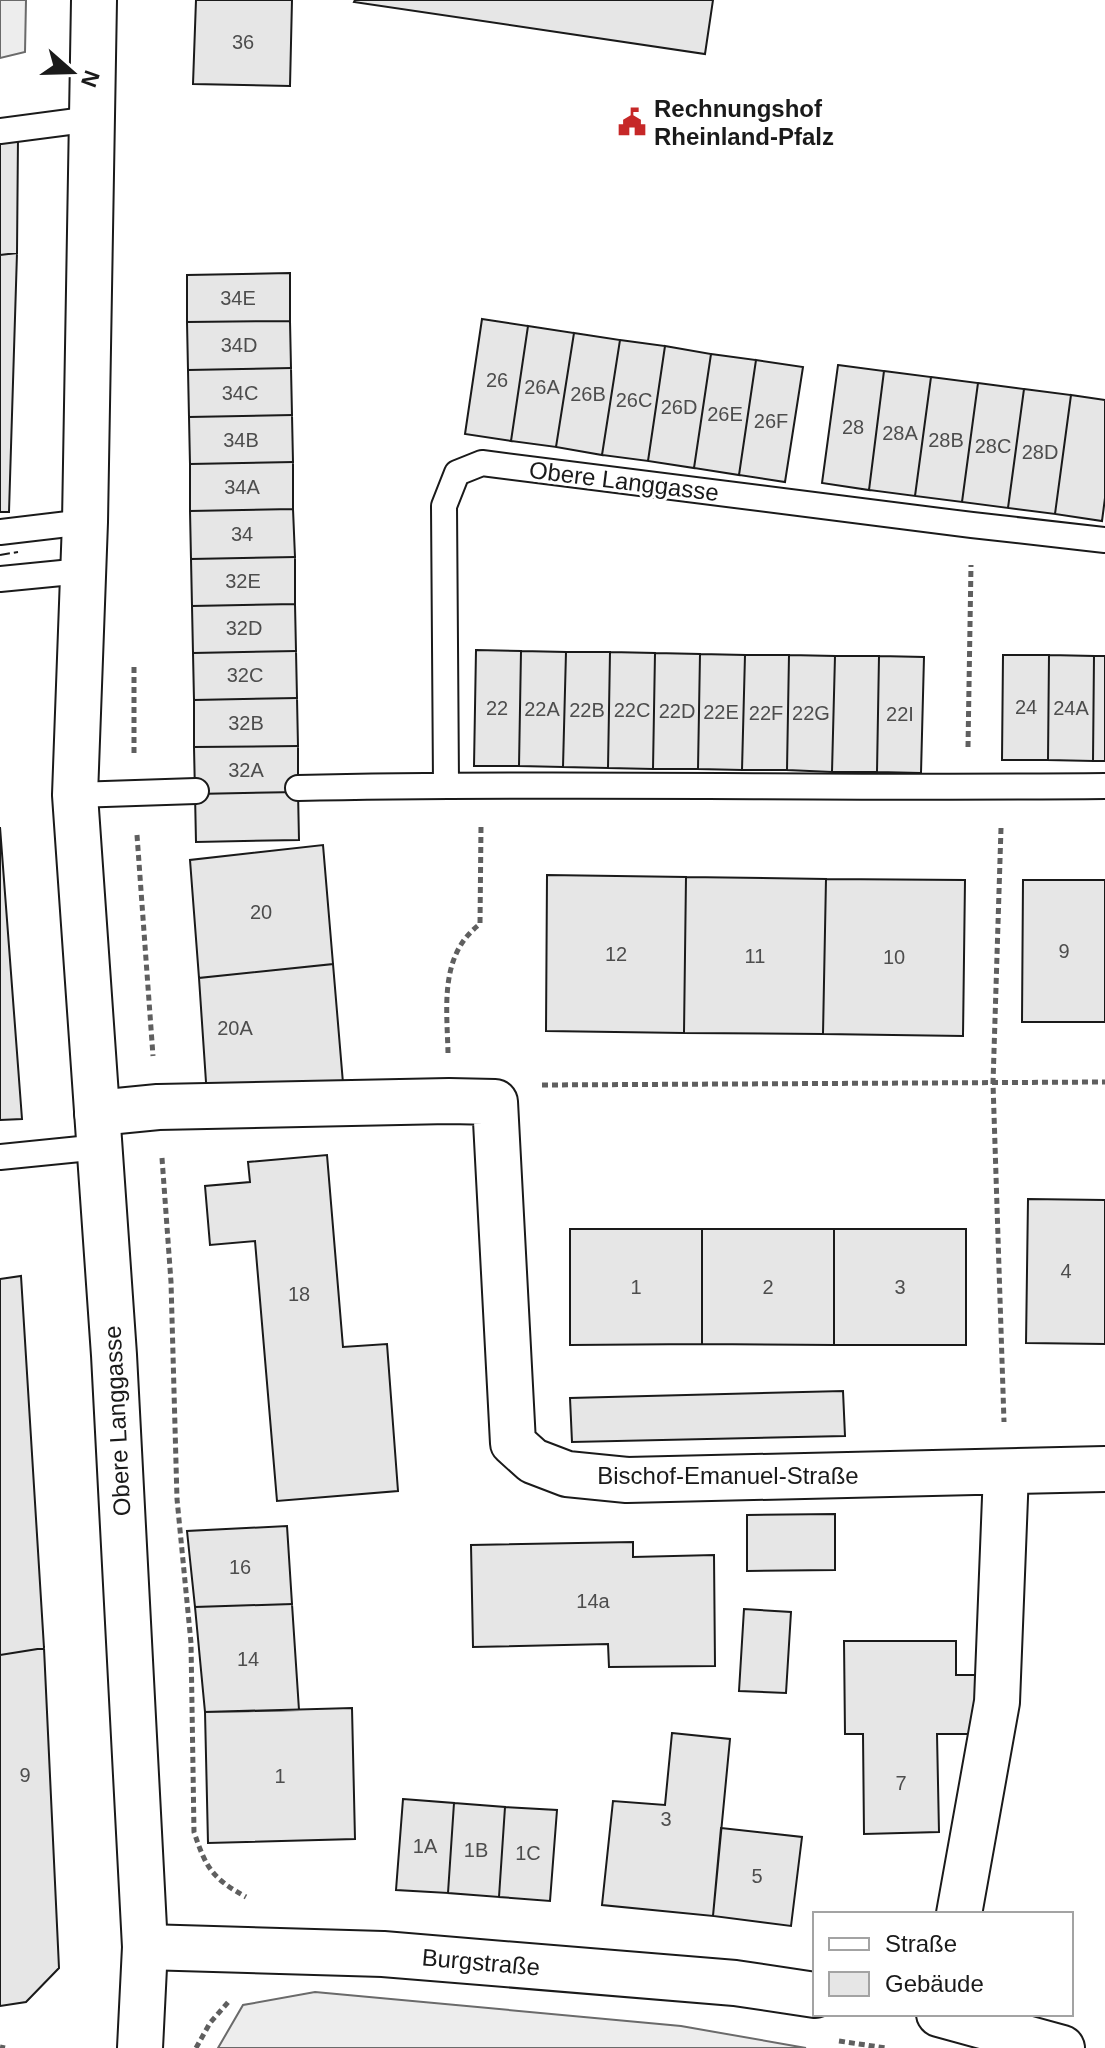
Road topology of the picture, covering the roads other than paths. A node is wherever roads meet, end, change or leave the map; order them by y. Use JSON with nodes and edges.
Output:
{"nodes":[{"id":1,"x":94,"y":0,"type":"edge"},
{"id":2,"x":92,"y":119,"type":"junction"},
{"id":3,"x":0,"y":131,"type":"edge"},
{"id":4,"x":85,"y":522,"type":"junction"},
{"id":5,"x":0,"y":532,"type":"edge"},
{"id":6,"x":1105,"y":540,"type":"edge"},
{"id":7,"x":82,"y":571,"type":"junction"},
{"id":8,"x":0,"y":579,"type":"edge"},
{"id":9,"x":446,"y":784,"type":"junction"},
{"id":10,"x":1105,"y":786,"type":"edge"},
{"id":11,"x":298,"y":788,"type":"dead end"},
{"id":12,"x":196,"y":791,"type":"dead end"},
{"id":13,"x":75,"y":795,"type":"junction"},
{"id":14,"x":99,"y":1130,"type":"junction"},
{"id":15,"x":0,"y":1157,"type":"edge"},
{"id":16,"x":1105,"y":1469,"type":"edge"},
{"id":17,"x":1006,"y":1472,"type":"junction"},
{"id":18,"x":959,"y":1912,"type":"edge"},
{"id":19,"x":145,"y":1947,"type":"junction"},
{"id":20,"x":813,"y":1995,"type":"edge"},
{"id":21,"x":946,"y":2016,"type":"edge"},
{"id":22,"x":140,"y":2048,"type":"edge"},
{"id":23,"x":1062,"y":2048,"type":"edge"}],
"edges":[{"from":1,"to":2,"type":"street","name":"Obere Langgasse"},
{"from":2,"to":3,"type":"lane"},
{"from":2,"to":4,"type":"street","name":"Obere Langgasse"},
{"from":4,"to":5,"type":"lane"},
{"from":4,"to":7,"type":"street","name":"Obere Langgasse"},
{"from":6,"to":9,"type":"lane","name":"Obere Langgasse"},
{"from":7,"to":8,"type":"lane"},
{"from":7,"to":13,"type":"street","name":"Obere Langgasse"},
{"from":9,"to":10,"type":"lane"},
{"from":9,"to":11,"type":"lane"},
{"from":12,"to":13,"type":"lane"},
{"from":13,"to":14,"type":"street","name":"Obere Langgasse"},
{"from":14,"to":15,"type":"lane"},
{"from":14,"to":17,"type":"street","name":"Bischof-Emanuel-Straße"},
{"from":14,"to":19,"type":"street","name":"Obere Langgasse"},
{"from":16,"to":17,"type":"street","name":"Bischof-Emanuel-Straße"},
{"from":17,"to":18,"type":"street"},
{"from":19,"to":20,"type":"street","name":"Burgstraße"},
{"from":19,"to":22,"type":"street","name":"Obere Langgasse"},
{"from":21,"to":23,"type":"street"}]}
